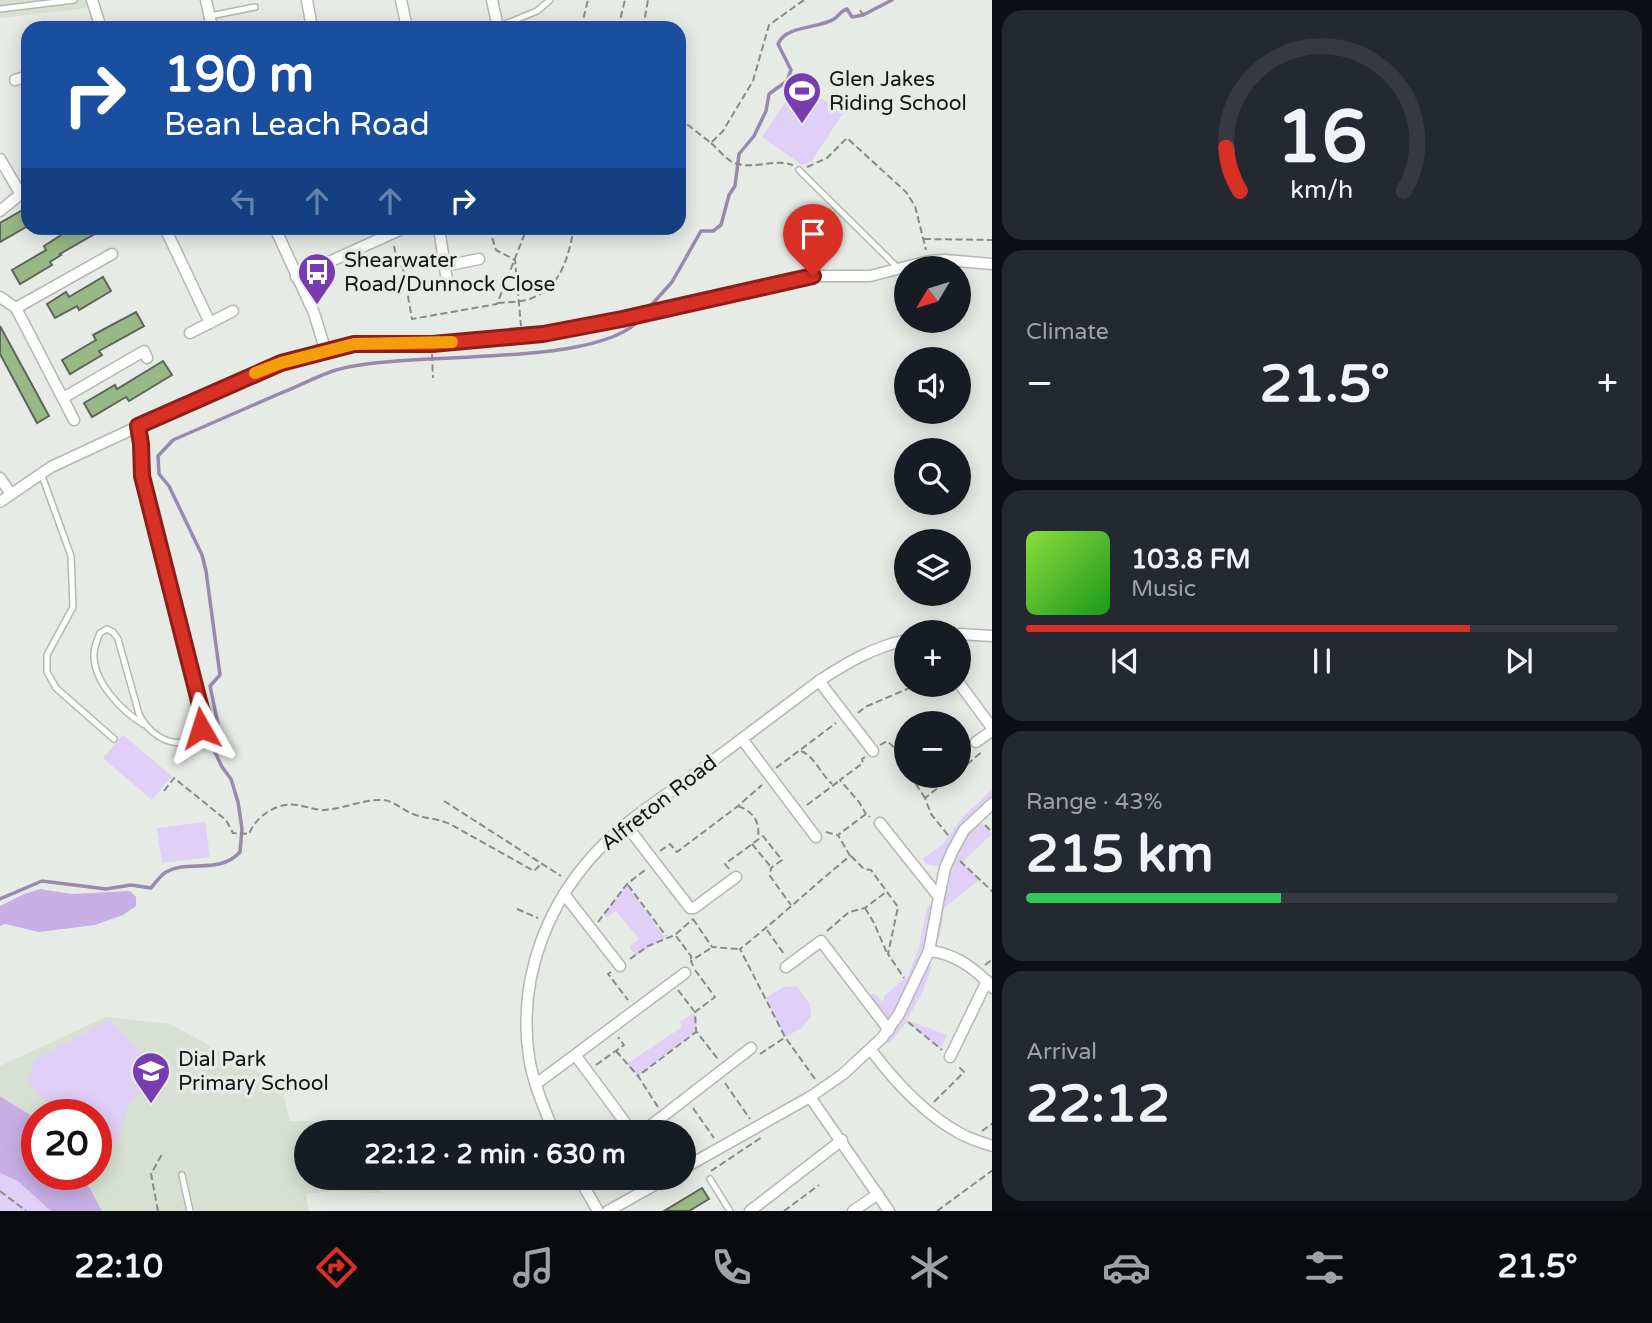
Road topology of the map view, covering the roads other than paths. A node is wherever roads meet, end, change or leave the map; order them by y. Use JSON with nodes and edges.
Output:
{"nodes":[{"id":1,"x":74,"y":0,"type":"edge"},
{"id":2,"x":92,"y":0,"type":"edge"},
{"id":3,"x":206,"y":0,"type":"edge"},
{"id":4,"x":307,"y":0,"type":"edge"},
{"id":5,"x":401,"y":0,"type":"edge"},
{"id":6,"x":492,"y":0,"type":"edge"},
{"id":7,"x":550,"y":0,"type":"edge"},
{"id":8,"x":255,"y":7,"type":"dead end"},
{"id":9,"x":0,"y":9,"type":"edge"},
{"id":10,"x":210,"y":16,"type":"junction"},
{"id":11,"x":99,"y":21,"type":"edge"},
{"id":12,"x":211,"y":21,"type":"edge"},
{"id":13,"x":311,"y":21,"type":"edge"},
{"id":14,"x":406,"y":21,"type":"edge"},
{"id":15,"x":496,"y":21,"type":"edge"},
{"id":16,"x":514,"y":21,"type":"edge"},
{"id":17,"x":21,"y":78,"type":"edge"},
{"id":18,"x":15,"y":79,"type":"dead end"},
{"id":19,"x":0,"y":159,"type":"edge"},
{"id":20,"x":799,"y":170,"type":"road end"},
{"id":21,"x":21,"y":187,"type":"edge"},
{"id":22,"x":21,"y":194,"type":"edge"},
{"id":23,"x":0,"y":211,"type":"edge"},
{"id":24,"x":168,"y":235,"type":"edge"},
{"id":25,"x":278,"y":235,"type":"edge"},
{"id":26,"x":388,"y":235,"type":"edge"},
{"id":27,"x":440,"y":235,"type":"edge"},
{"id":28,"x":111,"y":254,"type":"dead end"},
{"id":29,"x":479,"y":259,"type":"dead end"},
{"id":30,"x":971,"y":262,"type":"edge"},
{"id":31,"x":992,"y":264,"type":"edge"},
{"id":32,"x":894,"y":265,"type":"edge"},
{"id":33,"x":445,"y":266,"type":"junction"},
{"id":34,"x":894,"y":270,"type":"edge"},
{"id":35,"x":296,"y":276,"type":"junction"},
{"id":36,"x":447,"y":281,"type":"dead end"},
{"id":37,"x":0,"y":297,"type":"edge"},
{"id":38,"x":16,"y":309,"type":"junction"},
{"id":39,"x":233,"y":311,"type":"dead end"},
{"id":40,"x":210,"y":323,"type":"junction"},
{"id":41,"x":190,"y":333,"type":"dead end"},
{"id":42,"x":144,"y":352,"type":"dead end"},
{"id":43,"x":326,"y":352,"type":"junction"},
{"id":44,"x":63,"y":398,"type":"junction"},
{"id":45,"x":74,"y":420,"type":"dead end"},
{"id":46,"x":138,"y":426,"type":"junction"},
{"id":47,"x":41,"y":473,"type":"junction"},
{"id":48,"x":0,"y":478,"type":"edge"},
{"id":49,"x":11,"y":494,"type":"junction"},
{"id":50,"x":0,"y":502,"type":"edge"},
{"id":51,"x":971,"y":635,"type":"edge"},
{"id":52,"x":992,"y":636,"type":"edge"},
{"id":53,"x":894,"y":643,"type":"edge"},
{"id":54,"x":819,"y":681,"type":"junction"},
{"id":55,"x":969,"y":697,"type":"edge"},
{"id":56,"x":143,"y":724,"type":"junction"},
{"id":57,"x":992,"y":730,"type":"edge"},
{"id":58,"x":114,"y":739,"type":"dead end"},
{"id":59,"x":742,"y":739,"type":"junction"},
{"id":60,"x":976,"y":742,"type":"road end"},
{"id":61,"x":873,"y":751,"type":"road end"},
{"id":62,"x":992,"y":803,"type":"edge"},
{"id":63,"x":880,"y":823,"type":"road end"},
{"id":64,"x":626,"y":825,"type":"junction"},
{"id":65,"x":816,"y":837,"type":"dead end"},
{"id":66,"x":736,"y":877,"type":"road end"},
{"id":67,"x":564,"y":894,"type":"junction"},
{"id":68,"x":939,"y":897,"type":"junction"},
{"id":69,"x":929,"y":951,"type":"junction"},
{"id":70,"x":620,"y":965,"type":"road end"},
{"id":71,"x":788,"y":965,"type":"road end"},
{"id":72,"x":685,"y":973,"type":"dead end"},
{"id":73,"x":989,"y":984,"type":"edge"},
{"id":74,"x":889,"y":1030,"type":"junction"},
{"id":75,"x":751,"y":1048,"type":"road end"},
{"id":76,"x":871,"y":1051,"type":"junction"},
{"id":77,"x":576,"y":1056,"type":"junction"},
{"id":78,"x":950,"y":1057,"type":"road end"},
{"id":79,"x":536,"y":1084,"type":"junction"},
{"id":80,"x":810,"y":1097,"type":"junction"},
{"id":81,"x":550,"y":1120,"type":"edge"},
{"id":82,"x":842,"y":1140,"type":"junction"},
{"id":83,"x":992,"y":1146,"type":"edge"},
{"id":84,"x":696,"y":1161,"type":"edge"},
{"id":85,"x":182,"y":1175,"type":"dead end"},
{"id":86,"x":710,"y":1179,"type":"road end"},
{"id":87,"x":586,"y":1190,"type":"edge"},
{"id":88,"x":646,"y":1190,"type":"edge"},
{"id":89,"x":878,"y":1194,"type":"junction"},
{"id":90,"x":190,"y":1211,"type":"edge"},
{"id":91,"x":598,"y":1211,"type":"edge"},
{"id":92,"x":608,"y":1211,"type":"edge"},
{"id":93,"x":730,"y":1211,"type":"edge"},
{"id":94,"x":750,"y":1211,"type":"edge"},
{"id":95,"x":853,"y":1211,"type":"edge"},
{"id":96,"x":889,"y":1211,"type":"edge"}],
"edges":[{"from":1,"to":9,"type":"lane"},
{"from":2,"to":11,"type":"street"},
{"from":3,"to":10,"type":"street"},
{"from":4,"to":13,"type":"street"},
{"from":5,"to":14,"type":"street"},
{"from":6,"to":15,"type":"street"},
{"from":7,"to":16,"type":"lane"},
{"from":8,"to":10,"type":"lane"},
{"from":10,"to":12,"type":"street"},
{"from":17,"to":18,"type":"street"},
{"from":19,"to":21,"type":"street"},
{"from":20,"to":32,"type":"lane"},
{"from":22,"to":23,"type":"street"},
{"from":24,"to":40,"type":"street"},
{"from":25,"to":35,"type":"street"},
{"from":26,"to":35,"type":"street"},
{"from":27,"to":33,"type":"street"},
{"from":28,"to":38,"type":"street"},
{"from":29,"to":33,"type":"street"},
{"from":30,"to":31,"type":"street"},
{"from":33,"to":36,"type":"street"},
{"from":34,"to":43,"type":"street"},
{"from":35,"to":43,"type":"street"},
{"from":37,"to":38,"type":"street"},
{"from":38,"to":44,"type":"street"},
{"from":39,"to":40,"type":"street"},
{"from":40,"to":41,"type":"street"},
{"from":42,"to":44,"type":"street"},
{"from":43,"to":46,"type":"street"},
{"from":44,"to":45,"type":"street"},
{"from":46,"to":47,"type":"street"},
{"from":46,"to":56,"type":"lane"},
{"from":47,"to":49,"type":"street"},
{"from":47,"to":58,"type":"lane"},
{"from":48,"to":49,"type":"street"},
{"from":49,"to":50,"type":"street"},
{"from":51,"to":52,"type":"street"},
{"from":53,"to":54,"type":"street","name":"Alfreton Road"},
{"from":54,"to":59,"type":"street","name":"Alfreton Road"},
{"from":54,"to":61,"type":"street"},
{"from":55,"to":57,"type":"street"},
{"from":56,"to":56,"type":"lane"},
{"from":57,"to":60,"type":"street"},
{"from":59,"to":64,"type":"street","name":"Alfreton Road"},
{"from":59,"to":65,"type":"street"},
{"from":62,"to":68,"type":"street"},
{"from":63,"to":68,"type":"street"},
{"from":64,"to":66,"type":"street"},
{"from":64,"to":67,"type":"street","name":"Alfreton Road"},
{"from":67,"to":70,"type":"street"},
{"from":67,"to":79,"type":"street","name":"Alfreton Road"},
{"from":68,"to":69,"type":"street"},
{"from":69,"to":73,"type":"street"},
{"from":69,"to":74,"type":"street"},
{"from":71,"to":74,"type":"street"},
{"from":72,"to":77,"type":"street"},
{"from":73,"to":78,"type":"street"},
{"from":74,"to":76,"type":"street"},
{"from":75,"to":77,"type":"street"},
{"from":76,"to":80,"type":"street"},
{"from":76,"to":83,"type":"street"},
{"from":77,"to":79,"type":"street"},
{"from":79,"to":81,"type":"street","name":"Alfreton Road"},
{"from":80,"to":82,"type":"street"},
{"from":80,"to":84,"type":"street"},
{"from":82,"to":89,"type":"street"},
{"from":82,"to":94,"type":"street"},
{"from":85,"to":90,"type":"lane"},
{"from":86,"to":93,"type":"lane"},
{"from":87,"to":91,"type":"street"},
{"from":88,"to":92,"type":"street"},
{"from":89,"to":95,"type":"street"},
{"from":89,"to":96,"type":"street"}]}
